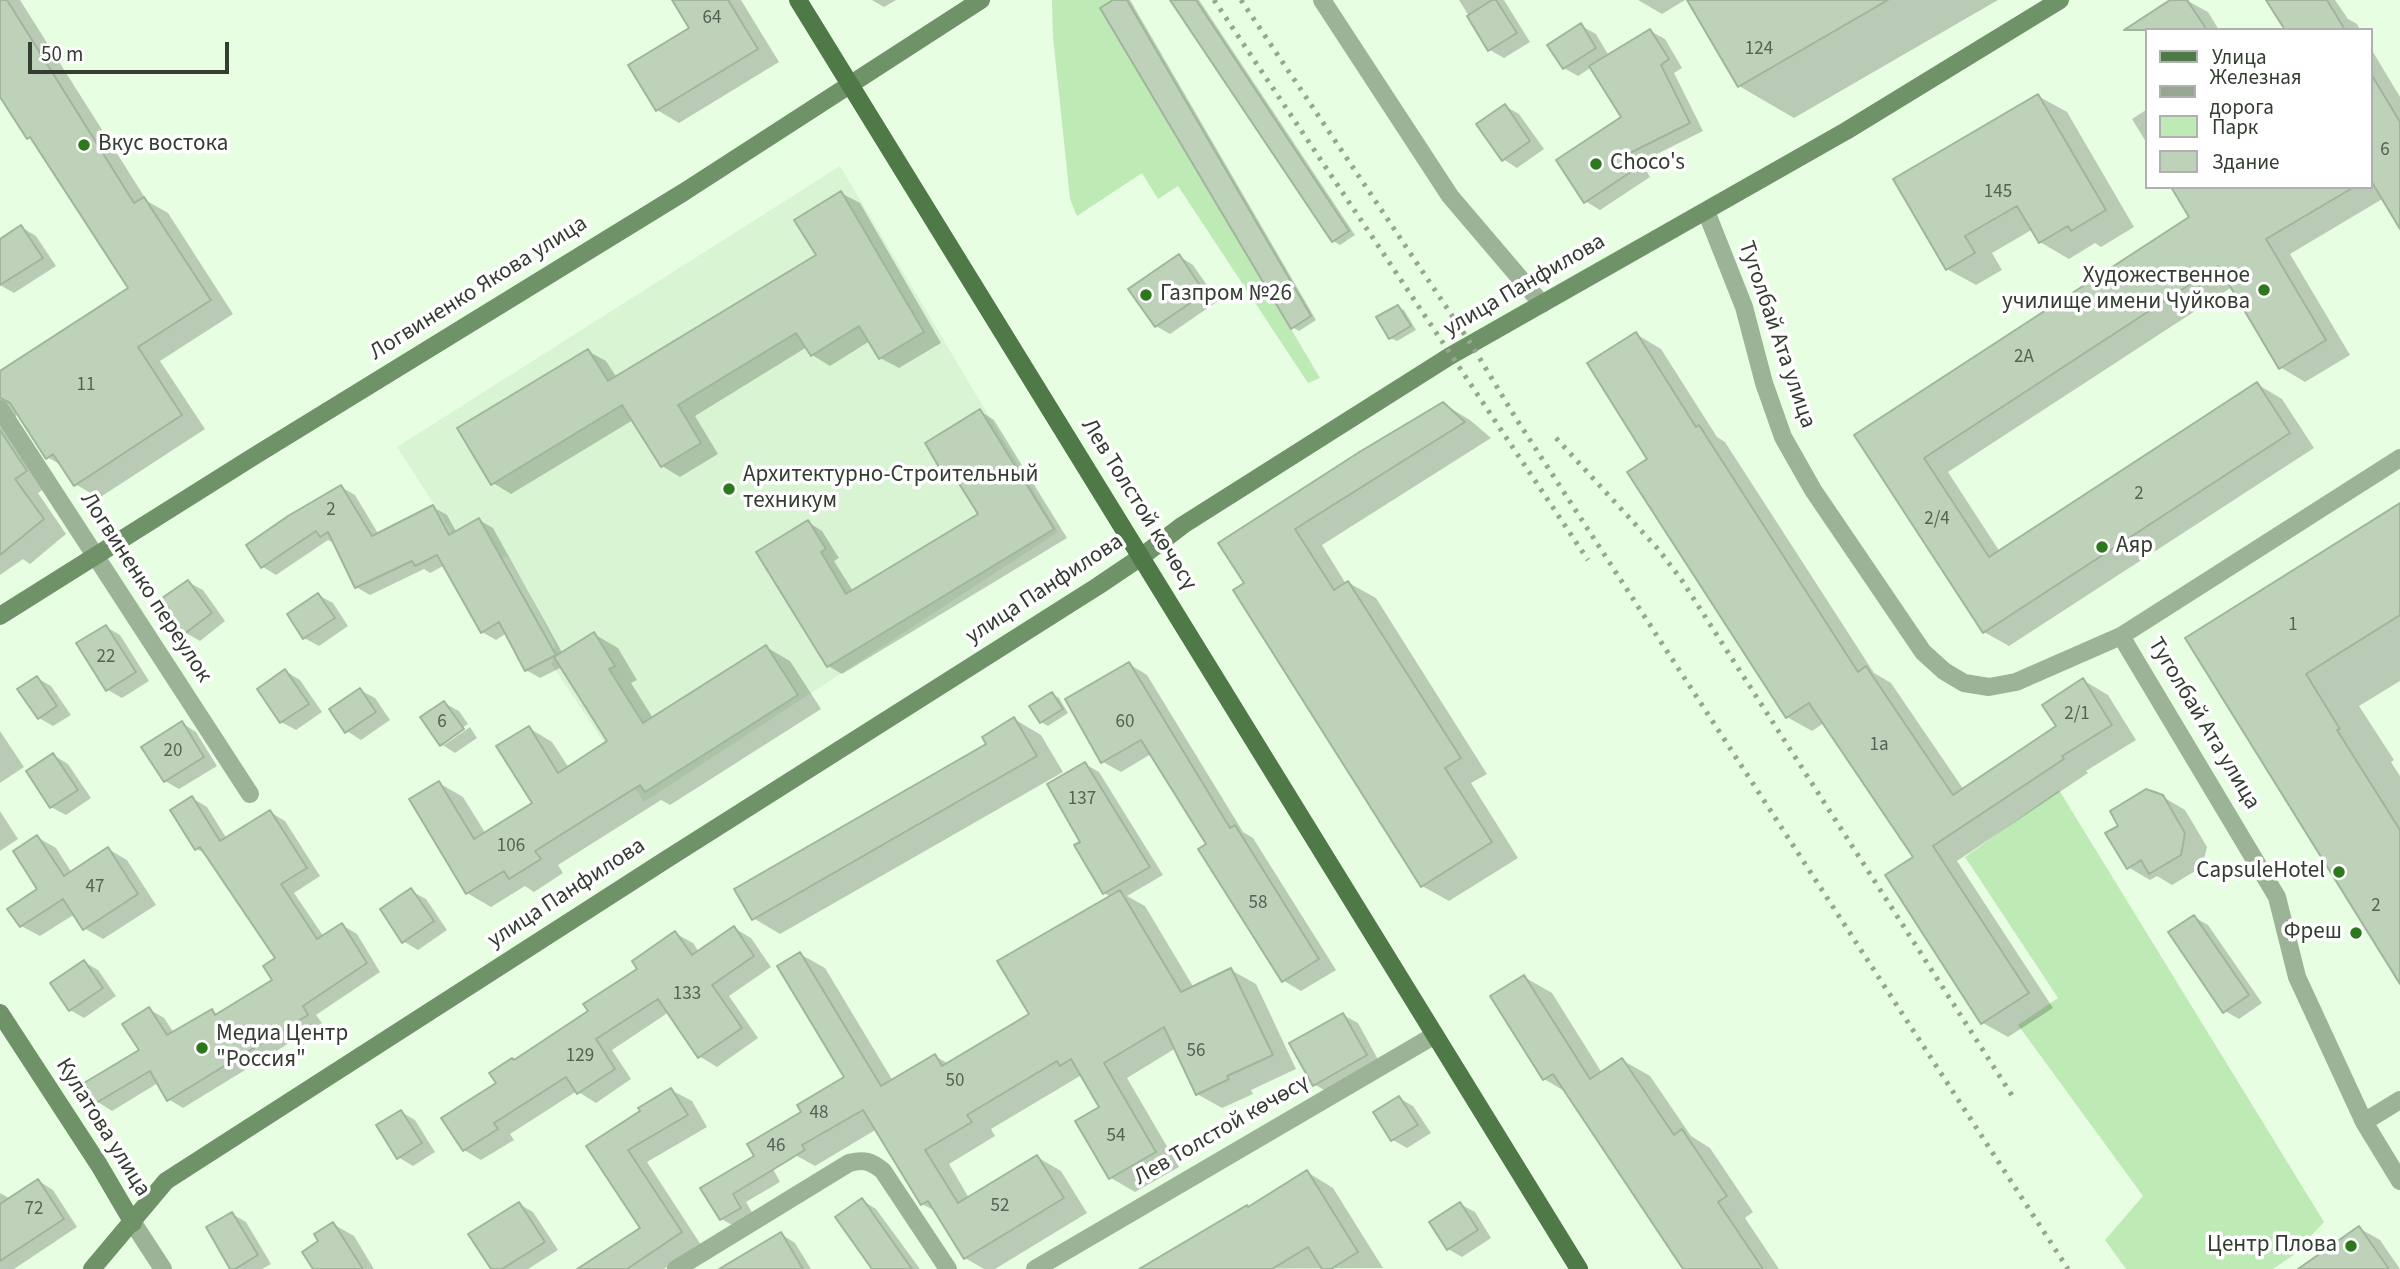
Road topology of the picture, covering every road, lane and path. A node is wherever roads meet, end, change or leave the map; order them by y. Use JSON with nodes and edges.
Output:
{"nodes":[{"id":1,"x":798,"y":0,"type":"edge"},
{"id":2,"x":981,"y":0,"type":"edge"},
{"id":3,"x":1322,"y":0,"type":"edge"},
{"id":4,"x":2060,"y":0,"type":"edge"},
{"id":5,"x":849,"y":84,"type":"junction"},
{"id":6,"x":1706,"y":211,"type":"junction"},
{"id":7,"x":1542,"y":304,"type":"junction"},
{"id":8,"x":0,"y":409,"type":"edge"},
{"id":9,"x":2400,"y":458,"type":"edge"},
{"id":10,"x":95,"y":556,"type":"junction"},
{"id":11,"x":1141,"y":557,"type":"junction"},
{"id":12,"x":0,"y":616,"type":"edge"},
{"id":13,"x":2121,"y":636,"type":"junction"},
{"id":14,"x":250,"y":794,"type":"dead end"},
{"id":15,"x":0,"y":1013,"type":"edge"},
{"id":16,"x":1435,"y":1035,"type":"junction"},
{"id":17,"x":2400,"y":1100,"type":"edge"},
{"id":18,"x":2364,"y":1122,"type":"junction"},
{"id":19,"x":2399,"y":1176,"type":"edge"},
{"id":20,"x":133,"y":1223,"type":"junction"},
{"id":21,"x":92,"y":1269,"type":"edge"},
{"id":22,"x":163,"y":1269,"type":"edge"},
{"id":23,"x":676,"y":1269,"type":"edge"},
{"id":24,"x":948,"y":1269,"type":"edge"},
{"id":25,"x":1035,"y":1269,"type":"edge"},
{"id":26,"x":1580,"y":1269,"type":"edge"}],
"edges":[{"from":1,"to":5,"type":"main road","name":"Лев Толстой көчөсү"},
{"from":2,"to":5,"type":"street","name":"Логвиненко Якова улица"},
{"from":3,"to":7,"type":"street"},
{"from":4,"to":6,"type":"street","name":"улица Панфилова"},
{"from":5,"to":10,"type":"street","name":"Логвиненко Якова улица"},
{"from":5,"to":11,"type":"main road","name":"Лев Толстой көчөсү"},
{"from":6,"to":7,"type":"street","name":"улица Панфилова"},
{"from":6,"to":13,"type":"street","name":"Туголбай Ата улица"},
{"from":7,"to":11,"type":"street","name":"улица Панфилова"},
{"from":8,"to":10,"type":"street","name":"Логвиненко переулок"},
{"from":9,"to":13,"type":"street"},
{"from":10,"to":12,"type":"street","name":"Логвиненко Якова улица"},
{"from":10,"to":14,"type":"street","name":"Логвиненко переулок"},
{"from":11,"to":16,"type":"main road","name":"Лев Толстой көчөсү"},
{"from":11,"to":20,"type":"street","name":"улица Панфилова"},
{"from":13,"to":18,"type":"street","name":"Туголбай Ата улица"},
{"from":15,"to":20,"type":"street","name":"Кулатова улица"},
{"from":16,"to":25,"type":"street","name":"Лев Толстой көчөсү"},
{"from":16,"to":26,"type":"main road","name":"Лев Толстой көчөсү"},
{"from":17,"to":18,"type":"street"},
{"from":18,"to":19,"type":"street","name":"Туголбай Ата улица"},
{"from":20,"to":21,"type":"street","name":"улица Панфилова"},
{"from":20,"to":22,"type":"street","name":"Кулатова улица"},
{"from":23,"to":24,"type":"street"}]}
